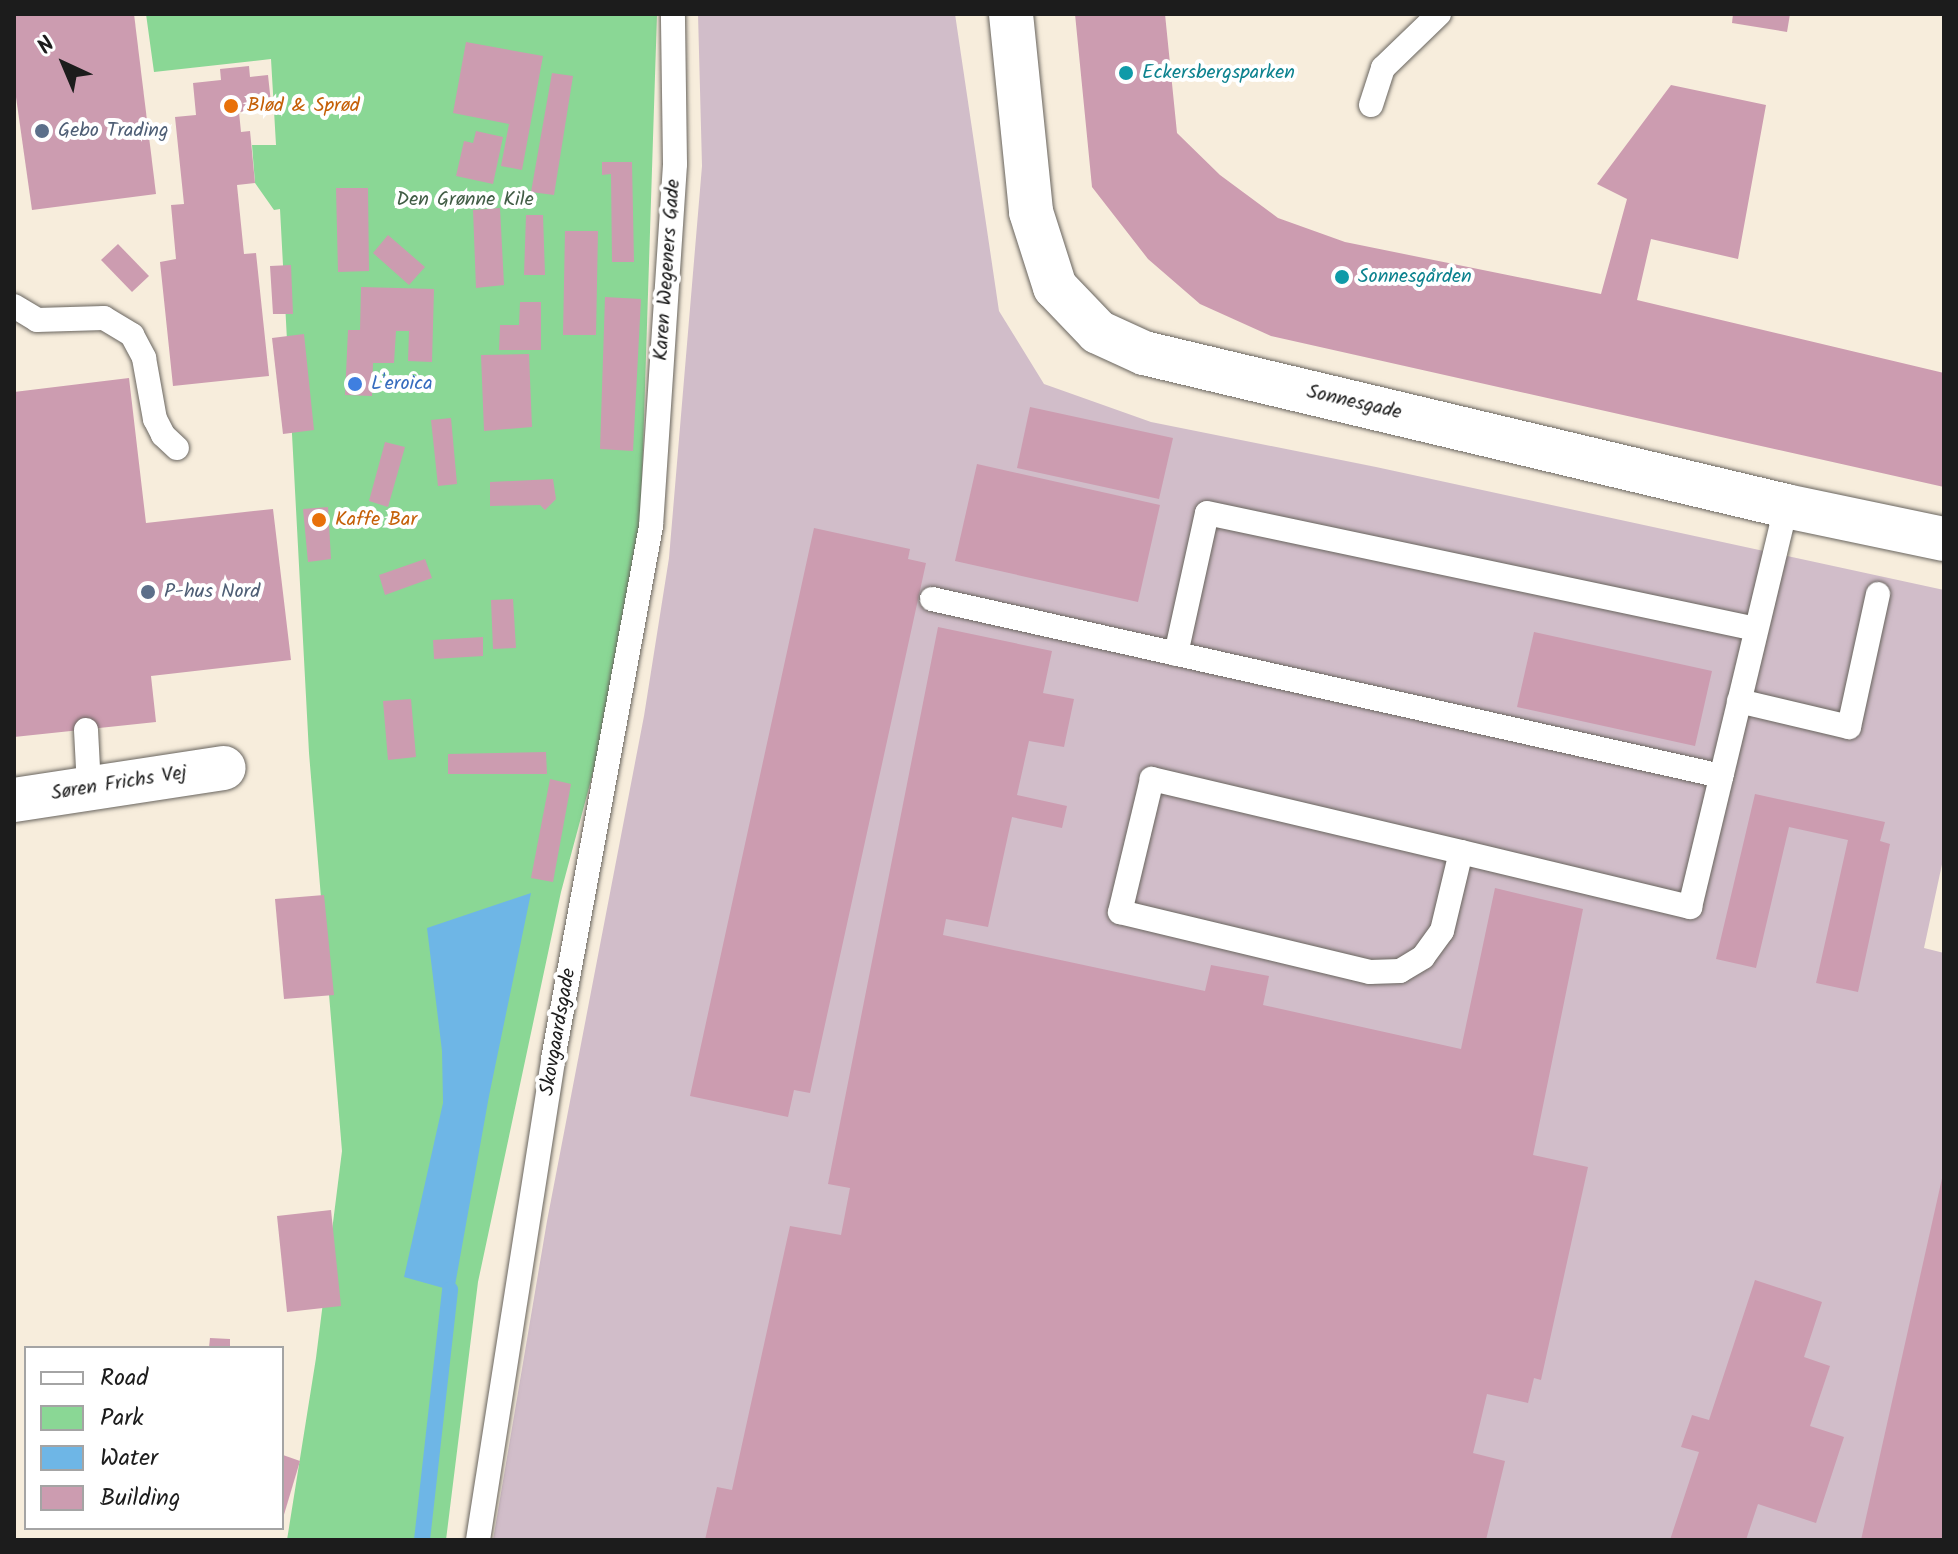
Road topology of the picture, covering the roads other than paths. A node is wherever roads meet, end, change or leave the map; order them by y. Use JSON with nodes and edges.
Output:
{"nodes":[{"id":1,"x":673,"y":14,"type":"edge"},
{"id":2,"x":1011,"y":14,"type":"edge"},
{"id":3,"x":1439,"y":14,"type":"edge"},
{"id":4,"x":1371,"y":105,"type":"dead end"},
{"id":5,"x":14,"y":306,"type":"edge"},
{"id":6,"x":177,"y":448,"type":"dead end"},
{"id":7,"x":1786,"y":506,"type":"junction"},
{"id":8,"x":651,"y":526,"type":"joint"},
{"id":9,"x":1944,"y":539,"type":"edge"},
{"id":10,"x":1878,"y":594,"type":"dead end"},
{"id":11,"x":932,"y":599,"type":"dead end"},
{"id":12,"x":1756,"y":629,"type":"junction"},
{"id":13,"x":1176,"y":654,"type":"junction"},
{"id":14,"x":1739,"y":701,"type":"junction"},
{"id":15,"x":86,"y":730,"type":"dead end"},
{"id":16,"x":224,"y":768,"type":"dead end"},
{"id":17,"x":1721,"y":776,"type":"junction"},
{"id":18,"x":89,"y":787,"type":"junction"},
{"id":19,"x":14,"y":800,"type":"edge"},
{"id":20,"x":1461,"y":852,"type":"junction"},
{"id":21,"x":478,"y":1540,"type":"edge"}],
"edges":[{"from":1,"to":8,"type":"lane","name":"Karen Wegeners Gade"},
{"from":2,"to":7,"type":"street","name":"Sonnesgade"},
{"from":3,"to":4,"type":"lane"},
{"from":5,"to":6,"type":"lane"},
{"from":7,"to":9,"type":"street","name":"Sonnesgade"},
{"from":7,"to":12,"type":"lane"},
{"from":8,"to":21,"type":"lane","name":"Skovgaardsgade"},
{"from":10,"to":14,"type":"lane"},
{"from":11,"to":13,"type":"lane"},
{"from":12,"to":13,"type":"lane"},
{"from":12,"to":14,"type":"lane"},
{"from":13,"to":17,"type":"lane"},
{"from":14,"to":17,"type":"lane"},
{"from":15,"to":18,"type":"lane"},
{"from":16,"to":18,"type":"street","name":"Søren Frichs Vej"},
{"from":17,"to":20,"type":"lane"},
{"from":18,"to":19,"type":"street","name":"Søren Frichs Vej"},
{"from":20,"to":20,"type":"lane"}]}
